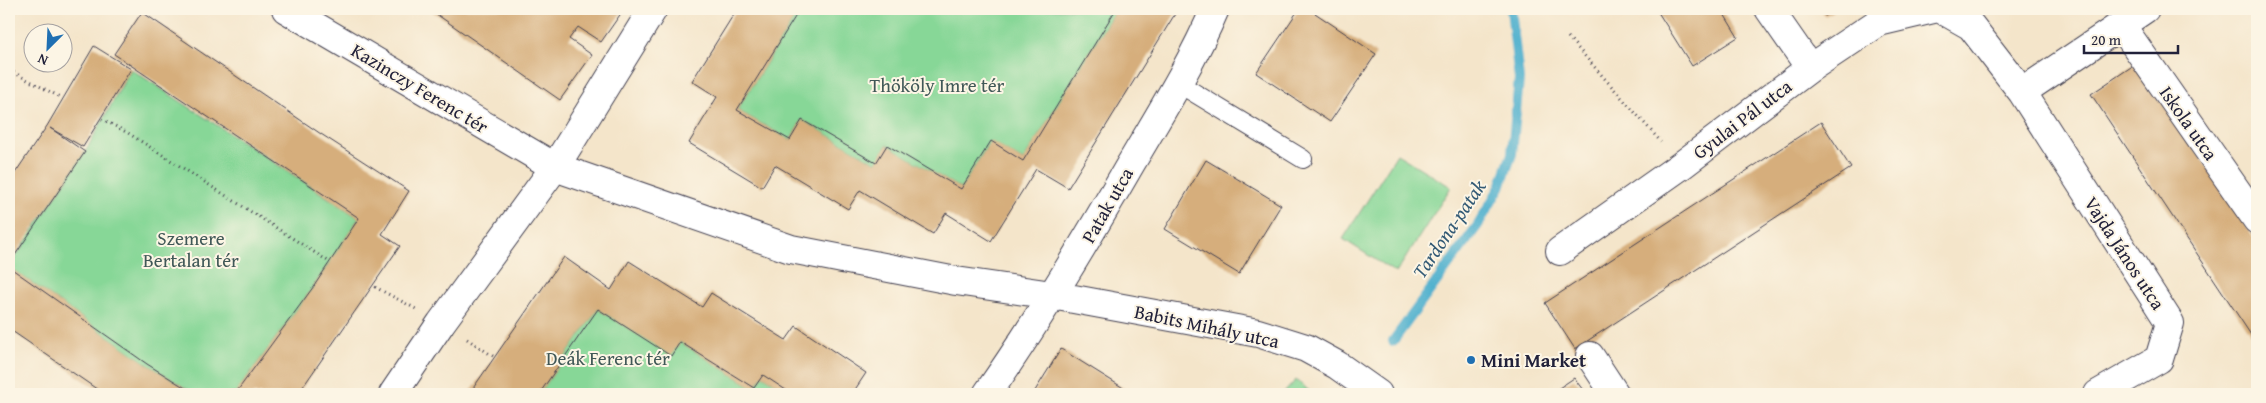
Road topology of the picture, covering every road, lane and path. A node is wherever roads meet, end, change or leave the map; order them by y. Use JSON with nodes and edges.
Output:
{"nodes":[{"id":1,"x":286,"y":9,"type":"edge"},
{"id":2,"x":653,"y":9,"type":"edge"},
{"id":3,"x":1215,"y":9,"type":"edge"},
{"id":4,"x":1769,"y":9,"type":"edge"},
{"id":5,"x":1934,"y":9,"type":"edge"},
{"id":6,"x":1941,"y":9,"type":"edge"},
{"id":7,"x":2145,"y":9,"type":"edge"},
{"id":8,"x":2121,"y":25,"type":"junction"},
{"id":9,"x":1568,"y":37,"type":"dead end"},
{"id":10,"x":1810,"y":68,"type":"junction"},
{"id":11,"x":9,"y":70,"type":"edge"},
{"id":12,"x":1178,"y":83,"type":"junction"},
{"id":13,"x":2022,"y":92,"type":"junction"},
{"id":14,"x":60,"y":97,"type":"dead end"},
{"id":15,"x":102,"y":120,"type":"dead end"},
{"id":16,"x":1303,"y":159,"type":"dead end"},
{"id":17,"x":1682,"y":165,"type":"junction"},
{"id":18,"x":554,"y":167,"type":"junction"},
{"id":19,"x":2257,"y":220,"type":"edge"},
{"id":20,"x":1560,"y":251,"type":"dead end"},
{"id":21,"x":328,"y":261,"type":"dead end"},
{"id":22,"x":1052,"y":295,"type":"junction"},
{"id":23,"x":1590,"y":356,"type":"dead end"},
{"id":24,"x":393,"y":394,"type":"edge"},
{"id":25,"x":987,"y":394,"type":"edge"},
{"id":26,"x":1378,"y":394,"type":"edge"},
{"id":27,"x":1616,"y":394,"type":"edge"},
{"id":28,"x":2098,"y":394,"type":"edge"}],
"edges":[{"from":1,"to":18,"type":"street","name":"Kazinczy Ferenc tér"},
{"from":2,"to":18,"type":"street"},
{"from":3,"to":12,"type":"street","name":"Patak utca"},
{"from":4,"to":10,"type":"street"},
{"from":5,"to":10,"type":"street","name":"Gyulai Pál utca"},
{"from":6,"to":13,"type":"street"},
{"from":7,"to":8,"type":"street"},
{"from":8,"to":13,"type":"street"},
{"from":8,"to":19,"type":"street","name":"Iskola utca"},
{"from":9,"to":17,"type":"path"},
{"from":10,"to":17,"type":"street","name":"Gyulai Pál utca"},
{"from":11,"to":14,"type":"path"},
{"from":12,"to":16,"type":"lane"},
{"from":12,"to":22,"type":"street","name":"Patak utca"},
{"from":13,"to":28,"type":"street","name":"Vajda János utca"},
{"from":15,"to":21,"type":"path"},
{"from":17,"to":20,"type":"street","name":"Gyulai Pál utca"},
{"from":18,"to":22,"type":"street"},
{"from":18,"to":24,"type":"street"},
{"from":22,"to":25,"type":"street","name":"Patak utca"},
{"from":22,"to":26,"type":"street","name":"Babits Mihály utca"},
{"from":23,"to":27,"type":"street"}]}
